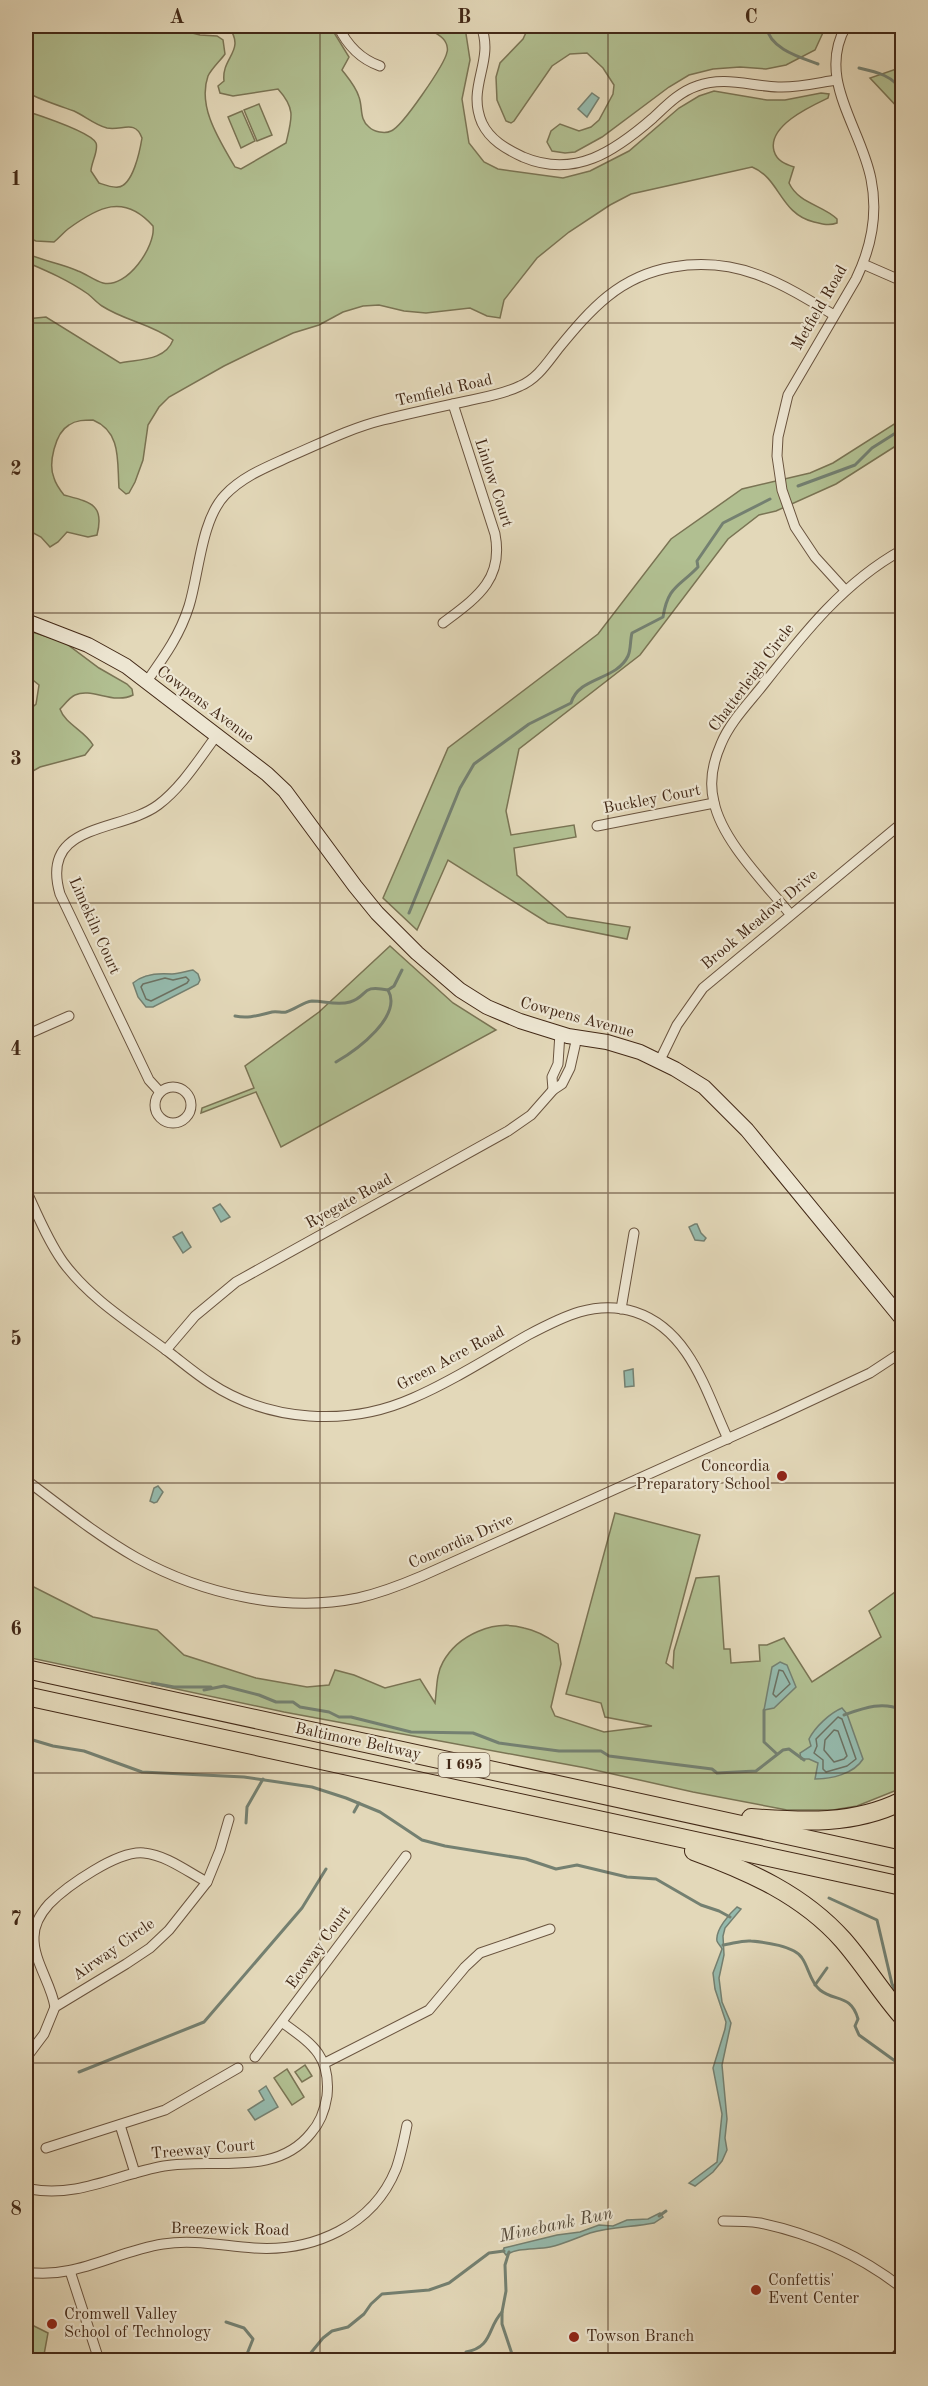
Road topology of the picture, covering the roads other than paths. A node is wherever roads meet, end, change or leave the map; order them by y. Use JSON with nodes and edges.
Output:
{"nodes":[{"id":1,"x":338,"y":26,"type":"edge"},
{"id":2,"x":481,"y":26,"type":"edge"},
{"id":3,"x":846,"y":26,"type":"edge"},
{"id":4,"x":380,"y":66,"type":"dead end"},
{"id":5,"x":836,"y":80,"type":"junction"},
{"id":6,"x":863,"y":264,"type":"junction"},
{"id":7,"x":903,"y":281,"type":"edge"},
{"id":8,"x":834,"y":315,"type":"junction"},
{"id":9,"x":453,"y":404,"type":"junction"},
{"id":10,"x":903,"y":550,"type":"edge"},
{"id":11,"x":844,"y":590,"type":"junction"},
{"id":12,"x":26,"y":621,"type":"edge"},
{"id":13,"x":443,"y":623,"type":"dead end"},
{"id":14,"x":147,"y":681,"type":"junction"},
{"id":15,"x":217,"y":735,"type":"junction"},
{"id":16,"x":714,"y":803,"type":"junction"},
{"id":17,"x":903,"y":823,"type":"edge"},
{"id":18,"x":597,"y":826,"type":"dead end"},
{"id":19,"x":790,"y":914,"type":"junction"},
{"id":20,"x":69,"y":1016,"type":"dead end"},
{"id":21,"x":560,"y":1033,"type":"junction"},
{"id":22,"x":26,"y":1035,"type":"edge"},
{"id":23,"x":577,"y":1037,"type":"junction"},
{"id":24,"x":660,"y":1060,"type":"junction"},
{"id":25,"x":553,"y":1090,"type":"junction"},
{"id":26,"x":160,"y":1092,"type":"junction"},
{"id":27,"x":26,"y":1190,"type":"edge"},
{"id":28,"x":29,"y":1208,"type":"edge"},
{"id":29,"x":633,"y":1233,"type":"dead end"},
{"id":30,"x":621,"y":1308,"type":"junction"},
{"id":31,"x":903,"y":1319,"type":"edge"},
{"id":32,"x":166,"y":1350,"type":"junction"},
{"id":33,"x":903,"y":1352,"type":"edge"},
{"id":34,"x":728,"y":1439,"type":"junction"},
{"id":35,"x":26,"y":1480,"type":"edge"},
{"id":36,"x":26,"y":1669,"type":"edge"},
{"id":37,"x":26,"y":1696,"type":"edge"},
{"id":38,"x":26,"y":1708,"type":"edge"},
{"id":39,"x":245,"y":1744,"type":"junction"},
{"id":40,"x":903,"y":1802,"type":"edge"},
{"id":41,"x":684,"y":1813,"type":"junction"},
{"id":42,"x":229,"y":1819,"type":"dead end"},
{"id":43,"x":621,"y":1825,"type":"junction"},
{"id":44,"x":406,"y":1856,"type":"dead end"},
{"id":45,"x":903,"y":1860,"type":"edge"},
{"id":46,"x":207,"y":1882,"type":"junction"},
{"id":47,"x":903,"y":1886,"type":"edge"},
{"id":48,"x":550,"y":1929,"type":"dead end"},
{"id":49,"x":55,"y":2007,"type":"junction"},
{"id":50,"x":903,"y":2016,"type":"edge"},
{"id":51,"x":283,"y":2023,"type":"junction"},
{"id":52,"x":255,"y":2057,"type":"dead end"},
{"id":53,"x":26,"y":2058,"type":"edge"},
{"id":54,"x":325,"y":2063,"type":"junction"},
{"id":55,"x":238,"y":2068,"type":"dead end"},
{"id":56,"x":120,"y":2125,"type":"junction"},
{"id":57,"x":407,"y":2125,"type":"dead end"},
{"id":58,"x":46,"y":2148,"type":"dead end"},
{"id":59,"x":135,"y":2173,"type":"junction"},
{"id":60,"x":27,"y":2188,"type":"edge"},
{"id":61,"x":723,"y":2221,"type":"dead end"},
{"id":62,"x":70,"y":2271,"type":"junction"},
{"id":63,"x":26,"y":2272,"type":"edge"},
{"id":64,"x":903,"y":2288,"type":"edge"},
{"id":65,"x":903,"y":2353,"type":"edge"},
{"id":66,"x":99,"y":2361,"type":"edge"},
{"id":67,"x":897,"y":2361,"type":"edge"}],
"edges":[{"from":1,"to":4,"type":"street"},
{"from":2,"to":5,"type":"street"},
{"from":3,"to":5,"type":"street","name":"Metfield Road"},
{"from":5,"to":6,"type":"street","name":"Metfield Road"},
{"from":6,"to":7,"type":"street"},
{"from":6,"to":8,"type":"street","name":"Metfield Road"},
{"from":8,"to":9,"type":"street","name":"Temfield Road"},
{"from":8,"to":11,"type":"street","name":"Metfield Road"},
{"from":9,"to":13,"type":"street","name":"Linlow Court"},
{"from":9,"to":14,"type":"street","name":"Temfield Road"},
{"from":10,"to":11,"type":"street","name":"Chatterleigh Circle"},
{"from":11,"to":16,"type":"street","name":"Chatterleigh Circle"},
{"from":12,"to":14,"type":"street","name":"Cowpens Avenue"},
{"from":14,"to":15,"type":"street","name":"Cowpens Avenue"},
{"from":15,"to":21,"type":"street","name":"Cowpens Avenue"},
{"from":15,"to":26,"type":"street","name":"Limekiln Court"},
{"from":16,"to":18,"type":"street","name":"Buckley Court"},
{"from":16,"to":19,"type":"street","name":"Chatterleigh Circle"},
{"from":17,"to":19,"type":"street","name":"Brook Meadow Drive"},
{"from":19,"to":24,"type":"street","name":"Brook Meadow Drive"},
{"from":20,"to":22,"type":"street"},
{"from":21,"to":23,"type":"street","name":"Cowpens Avenue"},
{"from":21,"to":25,"type":"street"},
{"from":23,"to":24,"type":"street","name":"Cowpens Avenue"},
{"from":23,"to":25,"type":"street","name":"Ryegate Road"},
{"from":24,"to":31,"type":"street","name":"Cowpens Avenue"},
{"from":25,"to":32,"type":"street","name":"Ryegate Road"},
{"from":26,"to":26,"type":"street"},
{"from":27,"to":28,"type":"street","name":"Green Acre Road"},
{"from":28,"to":32,"type":"street","name":"Green Acre Road"},
{"from":29,"to":30,"type":"street"},
{"from":30,"to":32,"type":"street","name":"Green Acre Road"},
{"from":30,"to":34,"type":"street","name":"Green Acre Road"},
{"from":33,"to":34,"type":"street","name":"Concordia Drive"},
{"from":34,"to":35,"type":"street","name":"Concordia Drive"},
{"from":36,"to":41,"type":"highway","name":"Baltimore Beltway","number":"I 695"},
{"from":37,"to":39,"type":"highway","name":"Baltimore Beltway","number":"I 695"},
{"from":38,"to":39,"type":"highway"},
{"from":39,"to":43,"type":"highway","name":"Baltimore Beltway","number":"I 695"},
{"from":40,"to":41,"type":"highway"},
{"from":41,"to":45,"type":"highway","name":"Baltimore Beltway","number":"I 695"},
{"from":42,"to":46,"type":"street","name":"Airway Circle"},
{"from":43,"to":47,"type":"highway","name":"Baltimore Beltway","number":"I 695"},
{"from":43,"to":50,"type":"highway"},
{"from":44,"to":51,"type":"street","name":"Ecoway Court"},
{"from":46,"to":49,"type":"street","name":"Airway Circle"},
{"from":46,"to":49,"type":"street","name":"Airway Circle"},
{"from":48,"to":54,"type":"street"},
{"from":49,"to":53,"type":"street"},
{"from":51,"to":52,"type":"street","name":"Ecoway Court"},
{"from":51,"to":54,"type":"street"},
{"from":54,"to":59,"type":"street","name":"Treeway Court"},
{"from":55,"to":56,"type":"street"},
{"from":56,"to":58,"type":"street"},
{"from":56,"to":59,"type":"street"},
{"from":57,"to":62,"type":"street","name":"Breezewick Road"},
{"from":59,"to":60,"type":"street","name":"Treeway Court"},
{"from":61,"to":64,"type":"street"},
{"from":62,"to":63,"type":"street","name":"Breezewick Road"},
{"from":62,"to":66,"type":"street"},
{"from":65,"to":67,"type":"street"}]}
